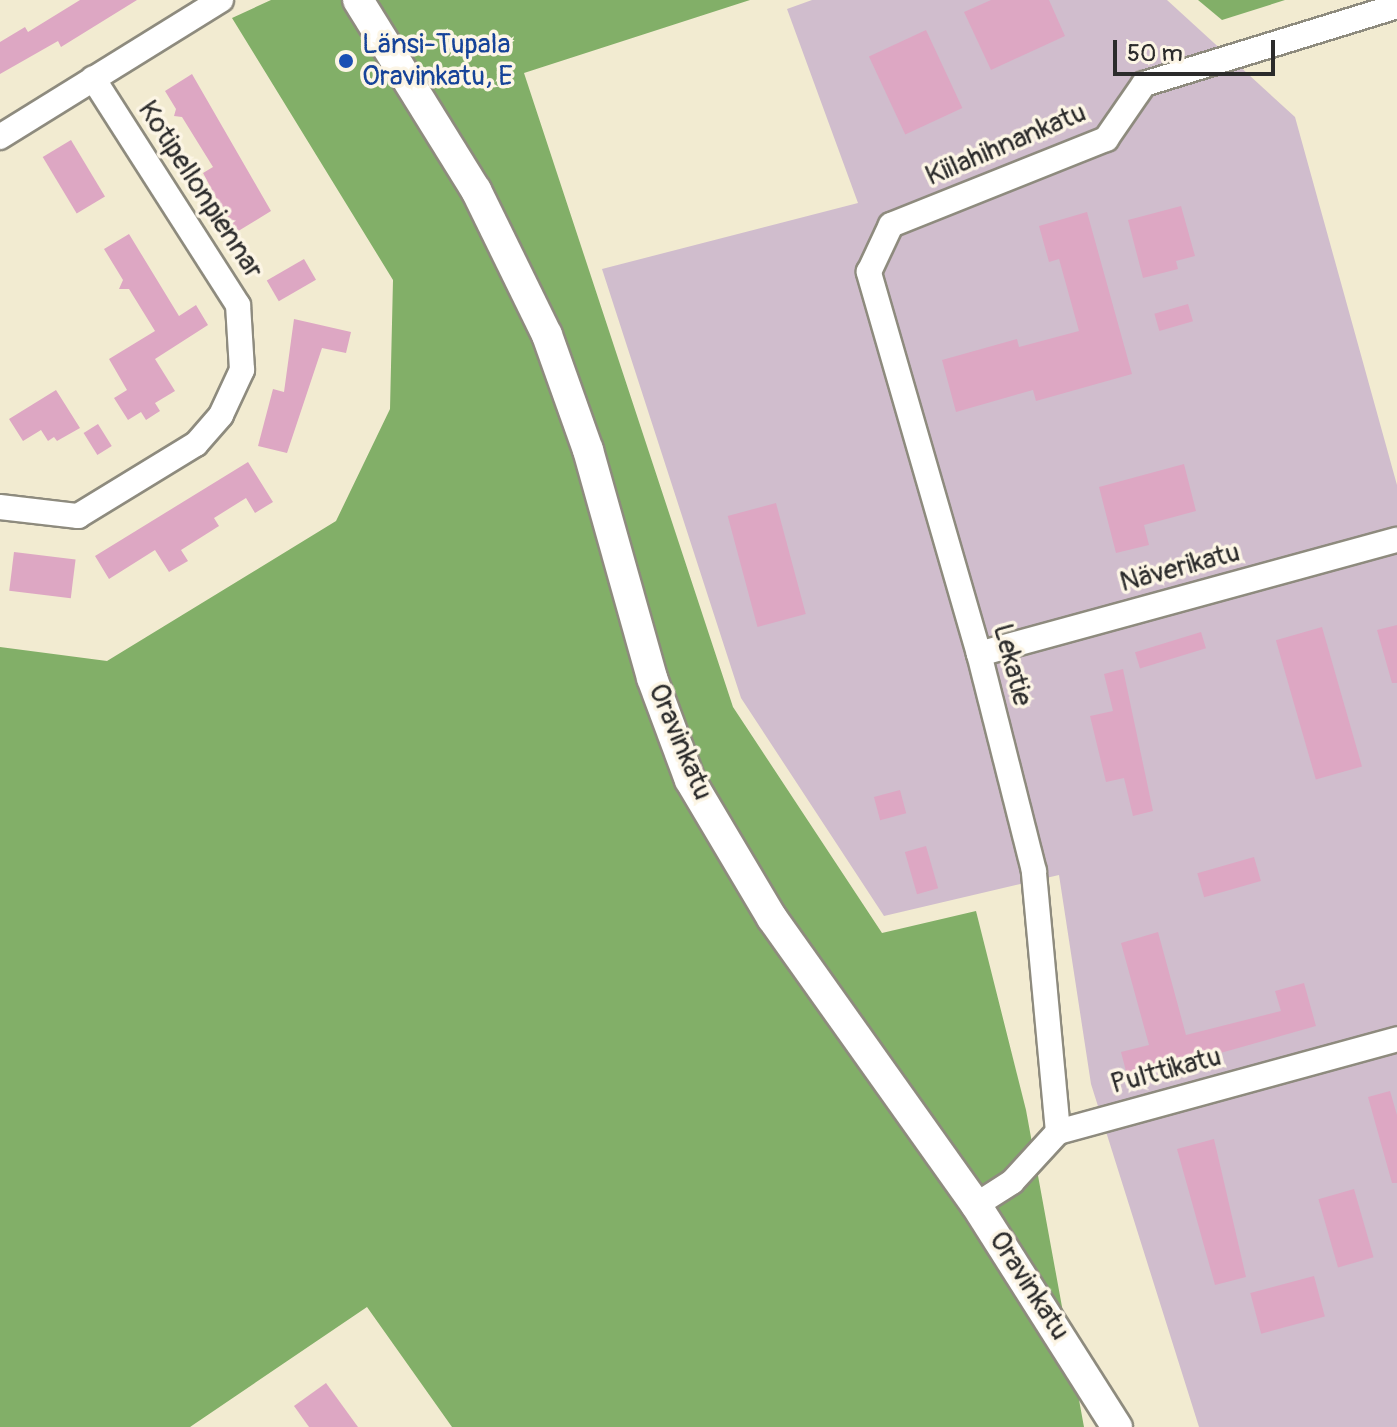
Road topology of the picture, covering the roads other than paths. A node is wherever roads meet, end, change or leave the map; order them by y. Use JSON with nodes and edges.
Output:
{"nodes":[{"id":1,"x":221,"y":0,"type":"edge"},
{"id":2,"x":358,"y":0,"type":"edge"},
{"id":3,"x":1397,"y":6,"type":"edge"},
{"id":4,"x":93,"y":78,"type":"junction"},
{"id":5,"x":0,"y":137,"type":"edge"},
{"id":6,"x":891,"y":225,"type":"joint"},
{"id":7,"x":0,"y":507,"type":"edge"},
{"id":8,"x":1397,"y":540,"type":"edge"},
{"id":9,"x":979,"y":654,"type":"junction"},
{"id":10,"x":1397,"y":1039,"type":"edge"},
{"id":11,"x":1058,"y":1132,"type":"junction"},
{"id":12,"x":976,"y":1205,"type":"junction"},
{"id":13,"x":1117,"y":1427,"type":"edge"}],
"edges":[{"from":1,"to":4,"type":"street"},
{"from":2,"to":12,"type":"street","name":"Oravinkatu"},
{"from":3,"to":6,"type":"street","name":"Kiilahihnankatu"},
{"from":4,"to":5,"type":"street"},
{"from":4,"to":7,"type":"street","name":"Kotipellonpiennar"},
{"from":6,"to":9,"type":"street","name":"Lekatie"},
{"from":8,"to":9,"type":"street","name":"Näverikatu"},
{"from":9,"to":11,"type":"street","name":"Lekatie"},
{"from":10,"to":11,"type":"street","name":"Pulttikatu"},
{"from":11,"to":12,"type":"street"},
{"from":12,"to":13,"type":"street","name":"Oravinkatu"}]}
